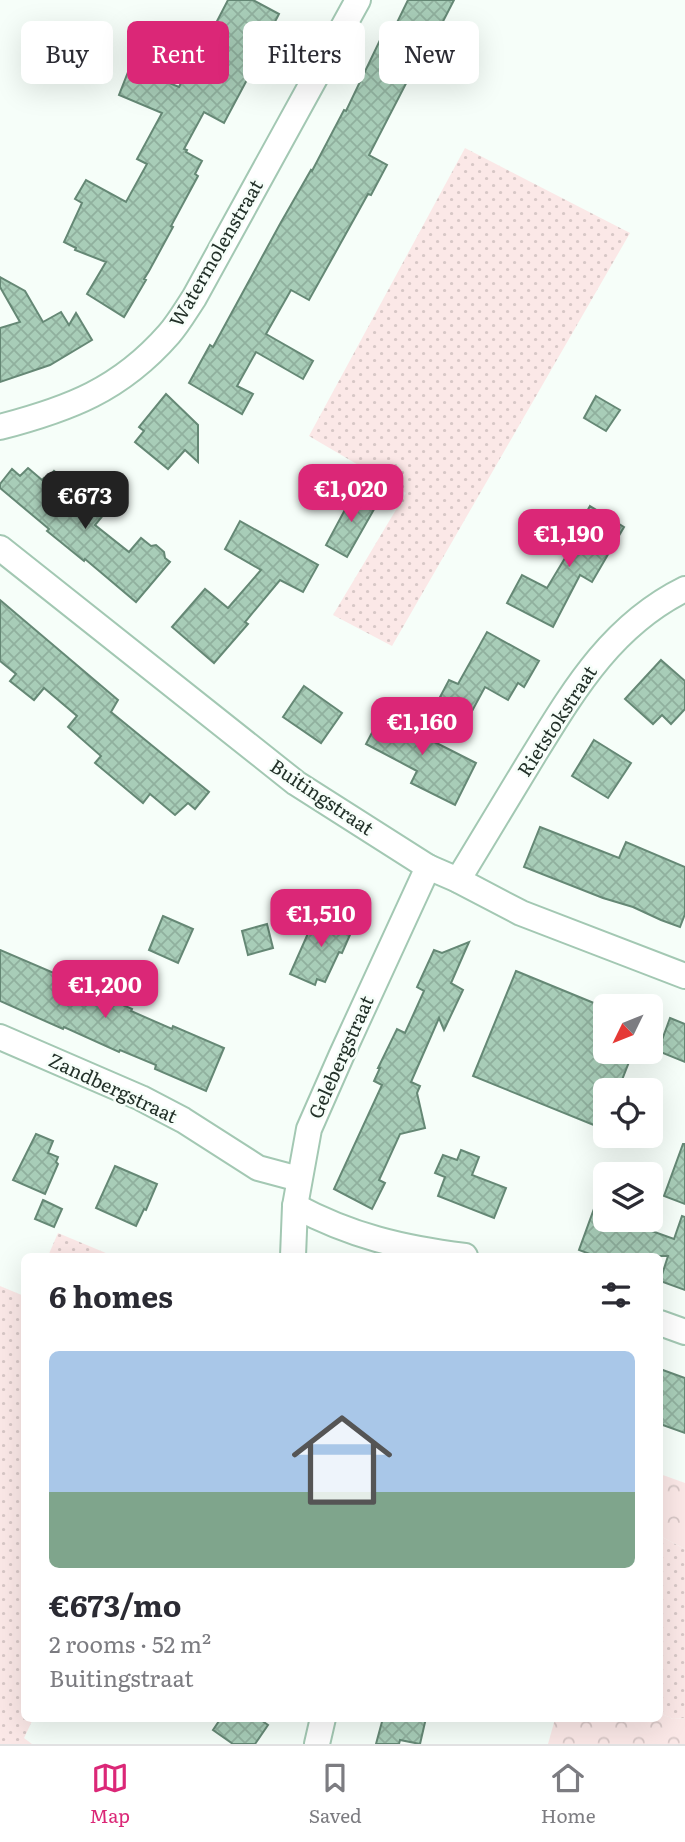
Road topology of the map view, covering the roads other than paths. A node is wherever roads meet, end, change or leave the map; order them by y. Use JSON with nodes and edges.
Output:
{"nodes":[{"id":1,"x":358,"y":0,"type":"edge"},
{"id":2,"x":0,"y":427,"type":"edge"},
{"id":3,"x":0,"y":548,"type":"edge"},
{"id":4,"x":685,"y":589,"type":"edge"},
{"id":5,"x":428,"y":867,"type":"junction"},
{"id":6,"x":458,"y":880,"type":"junction"},
{"id":7,"x":685,"y":976,"type":"edge"},
{"id":8,"x":0,"y":1037,"type":"edge"},
{"id":9,"x":299,"y":1179,"type":"junction"},
{"id":10,"x":295,"y":1206,"type":"junction"},
{"id":11,"x":293,"y":1253,"type":"edge"},
{"id":12,"x":441,"y":1253,"type":"edge"},
{"id":13,"x":663,"y":1324,"type":"edge"},
{"id":14,"x":685,"y":1332,"type":"edge"},
{"id":15,"x":322,"y":1722,"type":"edge"},
{"id":16,"x":317,"y":1744,"type":"edge"}],
"edges":[{"from":1,"to":2,"type":"street","name":"Watermolenstraat"},
{"from":3,"to":5,"type":"street","name":"Buitingstraat"},
{"from":4,"to":6,"type":"street","name":"Rietstokstraat"},
{"from":5,"to":6,"type":"street","name":"Buitingstraat"},
{"from":5,"to":9,"type":"street","name":"Gelebergstraat"},
{"from":6,"to":7,"type":"street","name":"Buitingstraat"},
{"from":8,"to":9,"type":"street","name":"Zandbergstraat"},
{"from":9,"to":10,"type":"street","name":"Gelebergstraat"},
{"from":10,"to":11,"type":"street","name":"Gelebergstraat"},
{"from":10,"to":12,"type":"street"},
{"from":13,"to":14,"type":"street"},
{"from":15,"to":16,"type":"street"}]}
